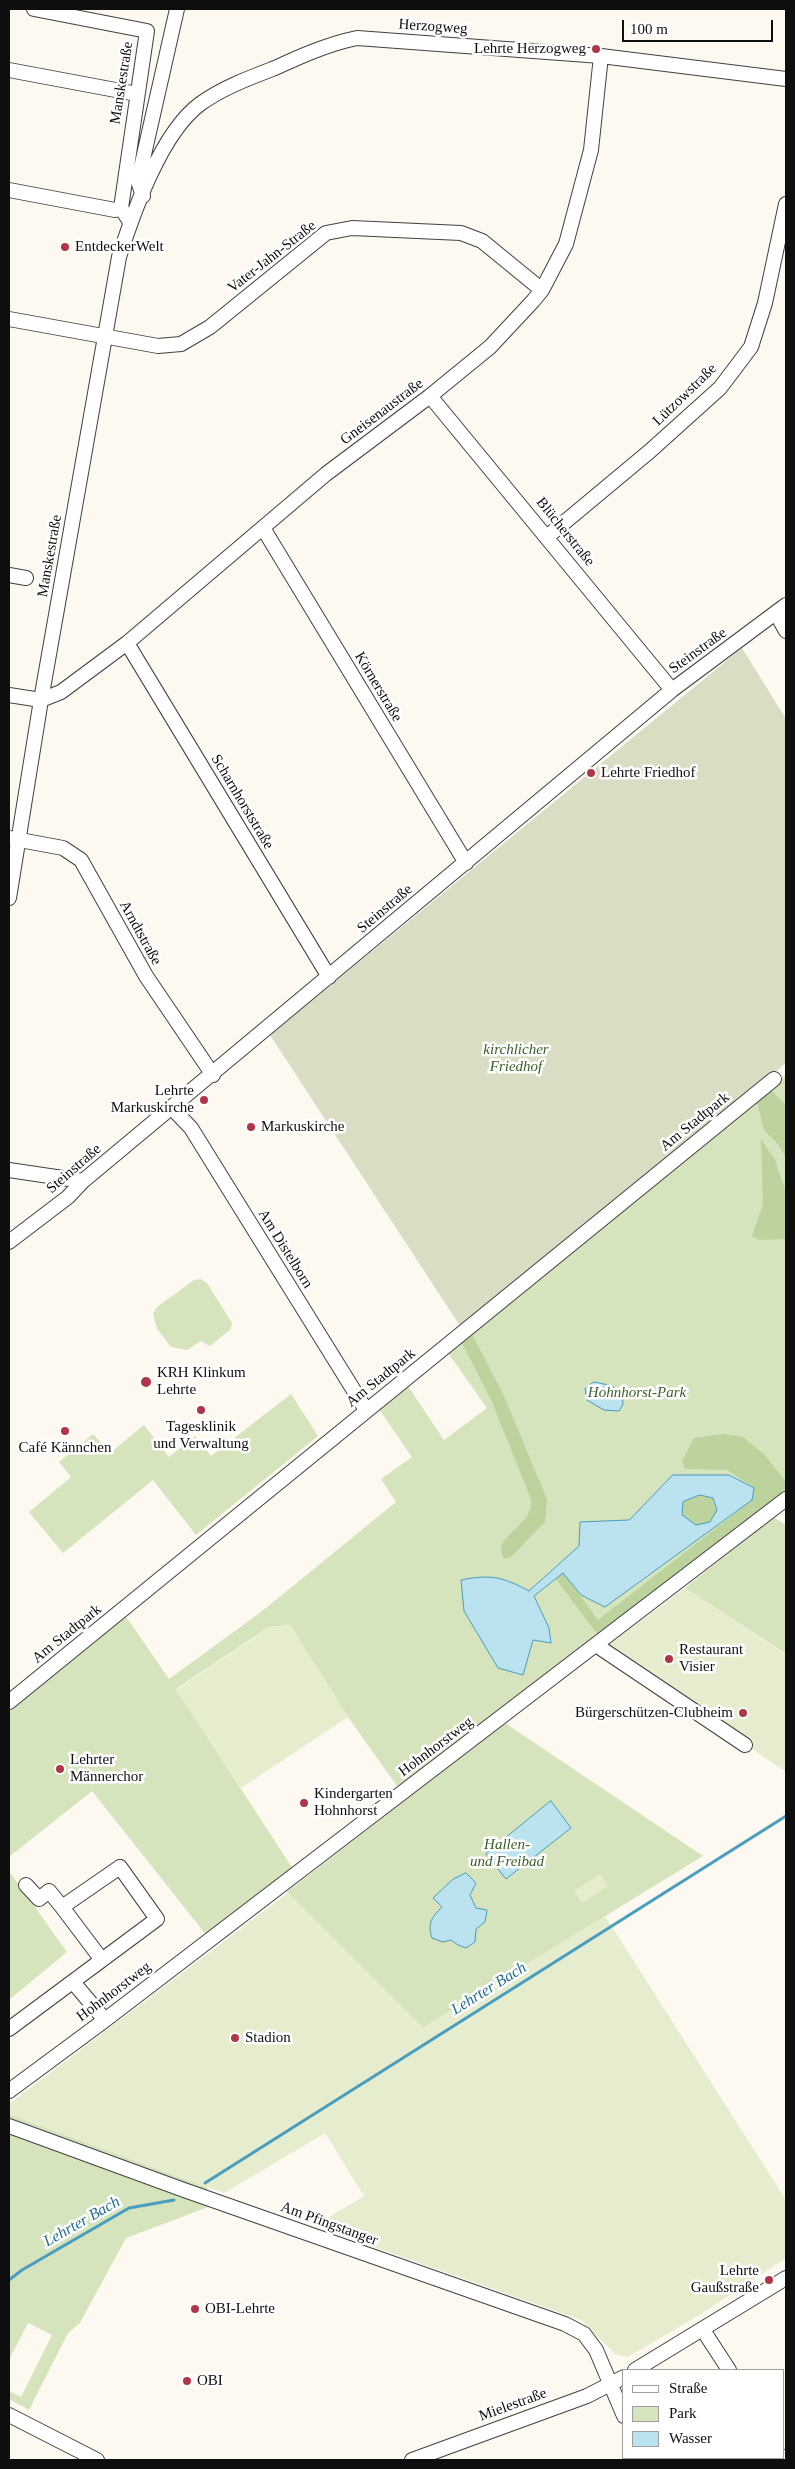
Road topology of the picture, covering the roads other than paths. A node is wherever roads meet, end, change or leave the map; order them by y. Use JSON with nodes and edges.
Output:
{"nodes":[{"id":1,"x":34,"y":9,"type":"edge"},
{"id":2,"x":177,"y":9,"type":"edge"},
{"id":3,"x":601,"y":56,"type":"junction"},
{"id":4,"x":9,"y":70,"type":"edge"},
{"id":5,"x":786,"y":79,"type":"edge"},
{"id":6,"x":137,"y":94,"type":"junction"},
{"id":7,"x":9,"y":190,"type":"edge"},
{"id":8,"x":143,"y":196,"type":"junction"},
{"id":9,"x":786,"y":204,"type":"edge"},
{"id":10,"x":121,"y":208,"type":"junction"},
{"id":11,"x":130,"y":222,"type":"junction"},
{"id":12,"x":542,"y":290,"type":"junction"},
{"id":13,"x":9,"y":320,"type":"edge"},
{"id":14,"x":105,"y":337,"type":"junction"},
{"id":15,"x":430,"y":396,"type":"junction"},
{"id":16,"x":263,"y":528,"type":"junction"},
{"id":17,"x":548,"y":536,"type":"junction"},
{"id":18,"x":9,"y":575,"type":"edge"},
{"id":19,"x":26,"y":578,"type":"dead end"},
{"id":20,"x":781,"y":609,"type":"edge"},
{"id":21,"x":786,"y":631,"type":"edge"},
{"id":22,"x":127,"y":643,"type":"junction"},
{"id":23,"x":672,"y":690,"type":"junction"},
{"id":24,"x":9,"y":695,"type":"edge"},
{"id":25,"x":41,"y":700,"type":"junction"},
{"id":26,"x":14,"y":839,"type":"edge"},
{"id":27,"x":466,"y":863,"type":"junction"},
{"id":28,"x":9,"y":898,"type":"edge"},
{"id":29,"x":329,"y":977,"type":"junction"},
{"id":30,"x":213,"y":1075,"type":"junction"},
{"id":31,"x":774,"y":1079,"type":"dead end"},
{"id":32,"x":172,"y":1108,"type":"junction"},
{"id":33,"x":9,"y":1170,"type":"edge"},
{"id":34,"x":83,"y":1181,"type":"junction"},
{"id":35,"x":9,"y":1242,"type":"edge"},
{"id":36,"x":366,"y":1410,"type":"junction"},
{"id":37,"x":786,"y":1499,"type":"edge"},
{"id":38,"x":596,"y":1644,"type":"junction"},
{"id":39,"x":9,"y":1702,"type":"edge"},
{"id":40,"x":745,"y":1745,"type":"dead end"},
{"id":41,"x":26,"y":1885,"type":"dead end"},
{"id":42,"x":62,"y":1907,"type":"junction"},
{"id":43,"x":102,"y":1960,"type":"junction"},
{"id":44,"x":73,"y":1982,"type":"junction"},
{"id":45,"x":102,"y":2017,"type":"junction"},
{"id":46,"x":9,"y":2029,"type":"edge"},
{"id":47,"x":11,"y":2084,"type":"edge"},
{"id":48,"x":9,"y":2126,"type":"edge"},
{"id":49,"x":786,"y":2278,"type":"edge"},
{"id":50,"x":703,"y":2330,"type":"junction"},
{"id":51,"x":637,"y":2369,"type":"edge"},
{"id":52,"x":728,"y":2369,"type":"edge"},
{"id":53,"x":622,"y":2377,"type":"edge"},
{"id":54,"x":610,"y":2384,"type":"junction"},
{"id":55,"x":622,"y":2411,"type":"edge"},
{"id":56,"x":9,"y":2415,"type":"edge"},
{"id":57,"x":97,"y":2460,"type":"edge"},
{"id":58,"x":412,"y":2460,"type":"edge"}],
"edges":[{"from":1,"to":6,"type":"street","name":"Manskestraße"},
{"from":2,"to":8,"type":"street"},
{"from":3,"to":5,"type":"street","name":"Herzogweg"},
{"from":3,"to":8,"type":"street","name":"Herzogweg"},
{"from":3,"to":12,"type":"street","name":"Gneisenaustraße"},
{"from":4,"to":6,"type":"street"},
{"from":6,"to":10,"type":"street","name":"Manskestraße"},
{"from":7,"to":10,"type":"street"},
{"from":8,"to":11,"type":"street","name":"Manskestraße"},
{"from":9,"to":17,"type":"street","name":"Lützowstraße"},
{"from":10,"to":11,"type":"street"},
{"from":11,"to":14,"type":"street","name":"Manskestraße"},
{"from":12,"to":14,"type":"street","name":"Vater-Jahn-Straße"},
{"from":12,"to":15,"type":"street","name":"Gneisenaustraße"},
{"from":13,"to":14,"type":"street","name":"Vater-Jahn-Straße"},
{"from":14,"to":25,"type":"street","name":"Manskestraße"},
{"from":15,"to":16,"type":"street","name":"Gneisenaustraße"},
{"from":15,"to":17,"type":"street","name":"Blücherstraße"},
{"from":16,"to":22,"type":"street","name":"Gneisenaustraße"},
{"from":16,"to":27,"type":"street","name":"Körnerstraße"},
{"from":17,"to":23,"type":"street","name":"Blücherstraße"},
{"from":18,"to":19,"type":"street"},
{"from":20,"to":21,"type":"street"},
{"from":20,"to":23,"type":"street","name":"Steinstraße"},
{"from":22,"to":25,"type":"street","name":"Gneisenaustraße"},
{"from":22,"to":29,"type":"street","name":"Scharnhorststraße"},
{"from":23,"to":27,"type":"street","name":"Steinstraße"},
{"from":24,"to":25,"type":"street"},
{"from":25,"to":26,"type":"street","name":"Manskestraße"},
{"from":26,"to":28,"type":"street","name":"Manskestraße"},
{"from":26,"to":30,"type":"street","name":"Arndtstraße"},
{"from":27,"to":29,"type":"street","name":"Steinstraße"},
{"from":29,"to":30,"type":"street","name":"Steinstraße"},
{"from":30,"to":32,"type":"street","name":"Steinstraße"},
{"from":31,"to":36,"type":"street","name":"Am Stadtpark"},
{"from":32,"to":34,"type":"street","name":"Steinstraße"},
{"from":32,"to":36,"type":"street","name":"Am Distelborn"},
{"from":33,"to":34,"type":"street"},
{"from":34,"to":35,"type":"street","name":"Steinstraße"},
{"from":36,"to":39,"type":"street","name":"Am Stadtpark"},
{"from":37,"to":38,"type":"street","name":"Hohnhorstweg"},
{"from":38,"to":40,"type":"street"},
{"from":38,"to":45,"type":"street","name":"Hohnhorstweg"},
{"from":41,"to":42,"type":"street"},
{"from":42,"to":43,"type":"street"},
{"from":42,"to":43,"type":"street"},
{"from":43,"to":44,"type":"street"},
{"from":44,"to":45,"type":"street"},
{"from":44,"to":46,"type":"street"},
{"from":45,"to":47,"type":"street","name":"Hohnhorstweg"},
{"from":48,"to":54,"type":"street","name":"Am Pfingstanger"},
{"from":49,"to":50,"type":"street"},
{"from":50,"to":51,"type":"street"},
{"from":50,"to":52,"type":"street"},
{"from":53,"to":54,"type":"street","name":"Mielestraße"},
{"from":54,"to":55,"type":"street","name":"Am Pfingstanger"},
{"from":54,"to":58,"type":"street","name":"Mielestraße"},
{"from":56,"to":57,"type":"street"}]}
